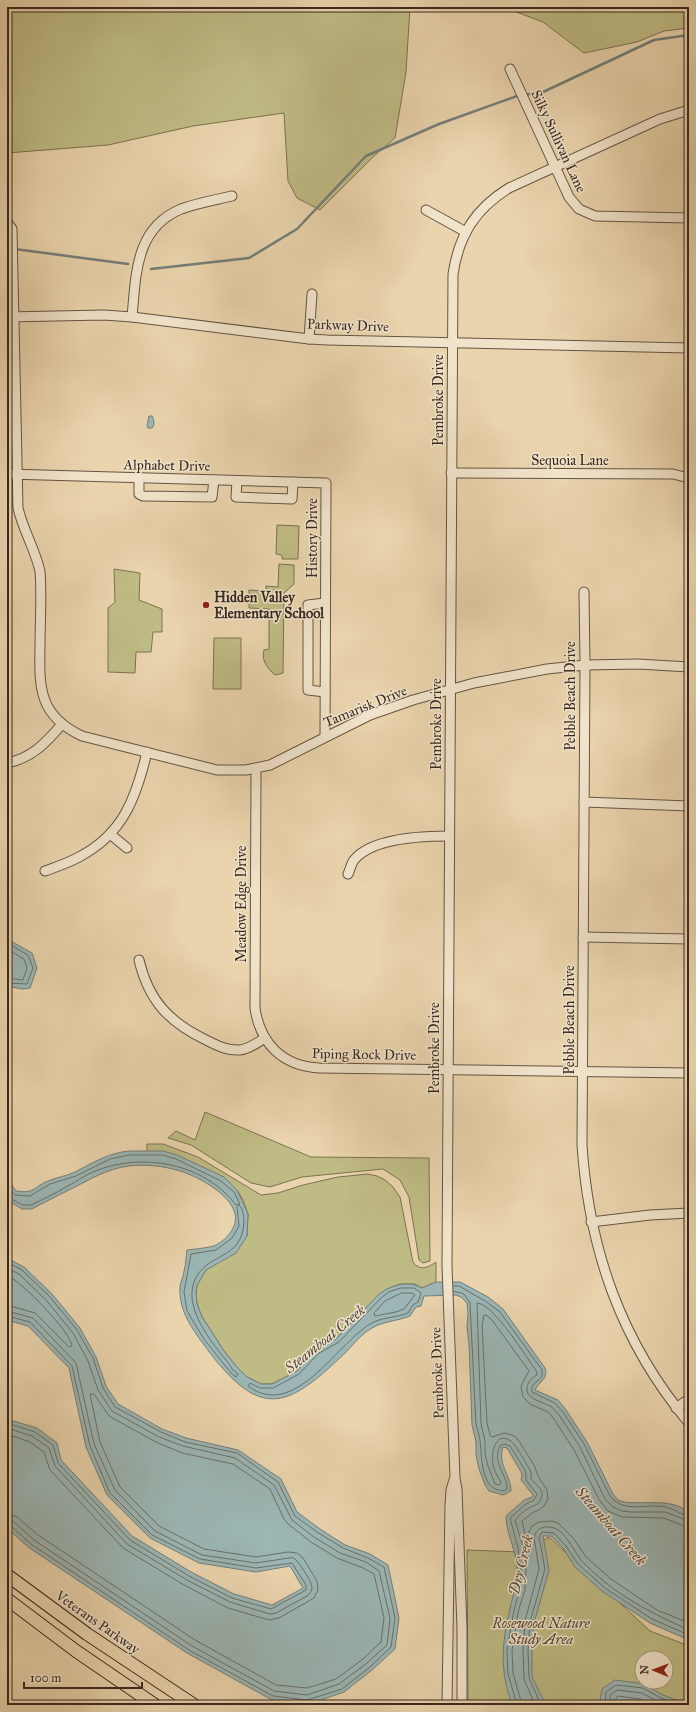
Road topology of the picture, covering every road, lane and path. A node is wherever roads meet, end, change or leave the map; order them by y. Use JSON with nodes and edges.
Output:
{"nodes":[{"id":1,"x":510,"y":69,"type":"dead end"},
{"id":2,"x":689,"y":110,"type":"edge"},
{"id":3,"x":555,"y":167,"type":"junction"},
{"id":4,"x":232,"y":196,"type":"dead end"},
{"id":5,"x":426,"y":210,"type":"dead end"},
{"id":6,"x":689,"y":218,"type":"edge"},
{"id":7,"x":10,"y":225,"type":"edge"},
{"id":8,"x":466,"y":232,"type":"junction"},
{"id":9,"x":312,"y":294,"type":"dead end"},
{"id":10,"x":10,"y":317,"type":"edge"},
{"id":11,"x":132,"y":317,"type":"junction"},
{"id":12,"x":309,"y":339,"type":"junction"},
{"id":13,"x":452,"y":342,"type":"junction"},
{"id":14,"x":689,"y":348,"type":"edge"},
{"id":15,"x":451,"y":473,"type":"junction"},
{"id":16,"x":7,"y":474,"type":"edge"},
{"id":17,"x":17,"y":475,"type":"junction"},
{"id":18,"x":139,"y":478,"type":"junction"},
{"id":19,"x":689,"y":478,"type":"edge"},
{"id":20,"x":214,"y":480,"type":"junction"},
{"id":21,"x":237,"y":481,"type":"junction"},
{"id":22,"x":292,"y":482,"type":"junction"},
{"id":23,"x":326,"y":483,"type":"joint"},
{"id":24,"x":584,"y":592,"type":"dead end"},
{"id":25,"x":325,"y":602,"type":"junction"},
{"id":26,"x":585,"y":665,"type":"junction"},
{"id":27,"x":689,"y":667,"type":"edge"},
{"id":28,"x":450,"y":689,"type":"junction"},
{"id":29,"x":325,"y":692,"type":"junction"},
{"id":30,"x":62,"y":724,"type":"junction"},
{"id":31,"x":325,"y":737,"type":"junction"},
{"id":32,"x":147,"y":752,"type":"junction"},
{"id":33,"x":7,"y":763,"type":"edge"},
{"id":34,"x":256,"y":769,"type":"junction"},
{"id":35,"x":584,"y":802,"type":"junction"},
{"id":36,"x":689,"y":806,"type":"edge"},
{"id":37,"x":110,"y":834,"type":"junction"},
{"id":38,"x":449,"y":836,"type":"junction"},
{"id":39,"x":126,"y":848,"type":"dead end"},
{"id":40,"x":45,"y":871,"type":"dead end"},
{"id":41,"x":348,"y":874,"type":"dead end"},
{"id":42,"x":583,"y":937,"type":"junction"},
{"id":43,"x":689,"y":939,"type":"edge"},
{"id":44,"x":139,"y":960,"type":"dead end"},
{"id":45,"x":265,"y":1038,"type":"junction"},
{"id":46,"x":448,"y":1069,"type":"junction"},
{"id":47,"x":582,"y":1071,"type":"junction"},
{"id":48,"x":689,"y":1073,"type":"edge"},
{"id":49,"x":689,"y":1213,"type":"edge"},
{"id":50,"x":591,"y":1222,"type":"junction"},
{"id":51,"x":689,"y":1398,"type":"edge"},
{"id":52,"x":676,"y":1408,"type":"junction"},
{"id":53,"x":689,"y":1424,"type":"edge"},
{"id":54,"x":455,"y":1478,"type":"junction"},
{"id":55,"x":7,"y":1576,"type":"edge"},
{"id":56,"x":7,"y":1599,"type":"edge"},
{"id":57,"x":155,"y":1705,"type":"edge"},
{"id":58,"x":194,"y":1705,"type":"edge"},
{"id":59,"x":447,"y":1705,"type":"edge"},
{"id":60,"x":462,"y":1705,"type":"edge"}],
"edges":[{"from":1,"to":3,"type":"street","name":"Silky Sullivan Lane"},
{"from":2,"to":3,"type":"street","name":"Pembroke Drive"},
{"from":3,"to":6,"type":"street","name":"Silky Sullivan Lane"},
{"from":3,"to":8,"type":"street","name":"Pembroke Drive"},
{"from":4,"to":11,"type":"street"},
{"from":5,"to":8,"type":"street"},
{"from":7,"to":10,"type":"street","name":"Tamarisk Drive"},
{"from":8,"to":13,"type":"street","name":"Pembroke Drive"},
{"from":9,"to":12,"type":"street"},
{"from":10,"to":11,"type":"street","name":"Parkway Drive"},
{"from":10,"to":17,"type":"street","name":"Tamarisk Drive"},
{"from":11,"to":12,"type":"street","name":"Parkway Drive"},
{"from":12,"to":13,"type":"street","name":"Parkway Drive"},
{"from":13,"to":14,"type":"street","name":"Parkway Drive"},
{"from":13,"to":15,"type":"street","name":"Pembroke Drive"},
{"from":15,"to":19,"type":"street","name":"Sequoia Lane"},
{"from":15,"to":28,"type":"street","name":"Pembroke Drive"},
{"from":16,"to":17,"type":"street","name":"Alphabet Drive"},
{"from":17,"to":18,"type":"street","name":"Alphabet Drive"},
{"from":17,"to":30,"type":"street","name":"Tamarisk Drive"},
{"from":18,"to":20,"type":"street","name":"Alphabet Drive"},
{"from":18,"to":20,"type":"street"},
{"from":20,"to":21,"type":"street","name":"Alphabet Drive"},
{"from":21,"to":22,"type":"street","name":"Alphabet Drive"},
{"from":21,"to":22,"type":"street"},
{"from":22,"to":23,"type":"street","name":"Alphabet Drive"},
{"from":23,"to":25,"type":"street","name":"History Drive"},
{"from":24,"to":26,"type":"street","name":"Pebble Beach Drive"},
{"from":25,"to":29,"type":"street","name":"History Drive"},
{"from":25,"to":29,"type":"street"},
{"from":26,"to":27,"type":"street","name":"Tamarisk Drive"},
{"from":26,"to":28,"type":"street","name":"Tamarisk Drive"},
{"from":26,"to":35,"type":"street","name":"Pebble Beach Drive"},
{"from":28,"to":31,"type":"street","name":"Tamarisk Drive"},
{"from":28,"to":38,"type":"street","name":"Pembroke Drive"},
{"from":29,"to":31,"type":"street","name":"History Drive"},
{"from":30,"to":32,"type":"street","name":"Tamarisk Drive"},
{"from":30,"to":33,"type":"street"},
{"from":31,"to":34,"type":"street","name":"Tamarisk Drive"},
{"from":32,"to":34,"type":"street","name":"Tamarisk Drive"},
{"from":32,"to":37,"type":"street"},
{"from":34,"to":45,"type":"street","name":"Meadow Edge Drive"},
{"from":35,"to":36,"type":"street"},
{"from":35,"to":42,"type":"street","name":"Pebble Beach Drive"},
{"from":37,"to":39,"type":"street"},
{"from":37,"to":40,"type":"street"},
{"from":38,"to":41,"type":"street"},
{"from":38,"to":46,"type":"street","name":"Pembroke Drive"},
{"from":42,"to":43,"type":"street"},
{"from":42,"to":47,"type":"street","name":"Pebble Beach Drive"},
{"from":44,"to":45,"type":"street"},
{"from":45,"to":46,"type":"street","name":"Piping Rock Drive"},
{"from":46,"to":47,"type":"street","name":"Piping Rock Drive"},
{"from":46,"to":54,"type":"street","name":"Pembroke Drive"},
{"from":47,"to":48,"type":"street","name":"Piping Rock Drive"},
{"from":47,"to":50,"type":"street","name":"Pebble Beach Drive"},
{"from":49,"to":50,"type":"street"},
{"from":50,"to":52,"type":"street","name":"Pebble Beach Drive"},
{"from":51,"to":52,"type":"street"},
{"from":52,"to":53,"type":"street","name":"Pebble Beach Drive"},
{"from":54,"to":59,"type":"street","name":"Pembroke Drive"},
{"from":54,"to":60,"type":"street","name":"Pembroke Drive"},
{"from":55,"to":58,"type":"main road","name":"Veterans Parkway"},
{"from":56,"to":57,"type":"main road"}]}
